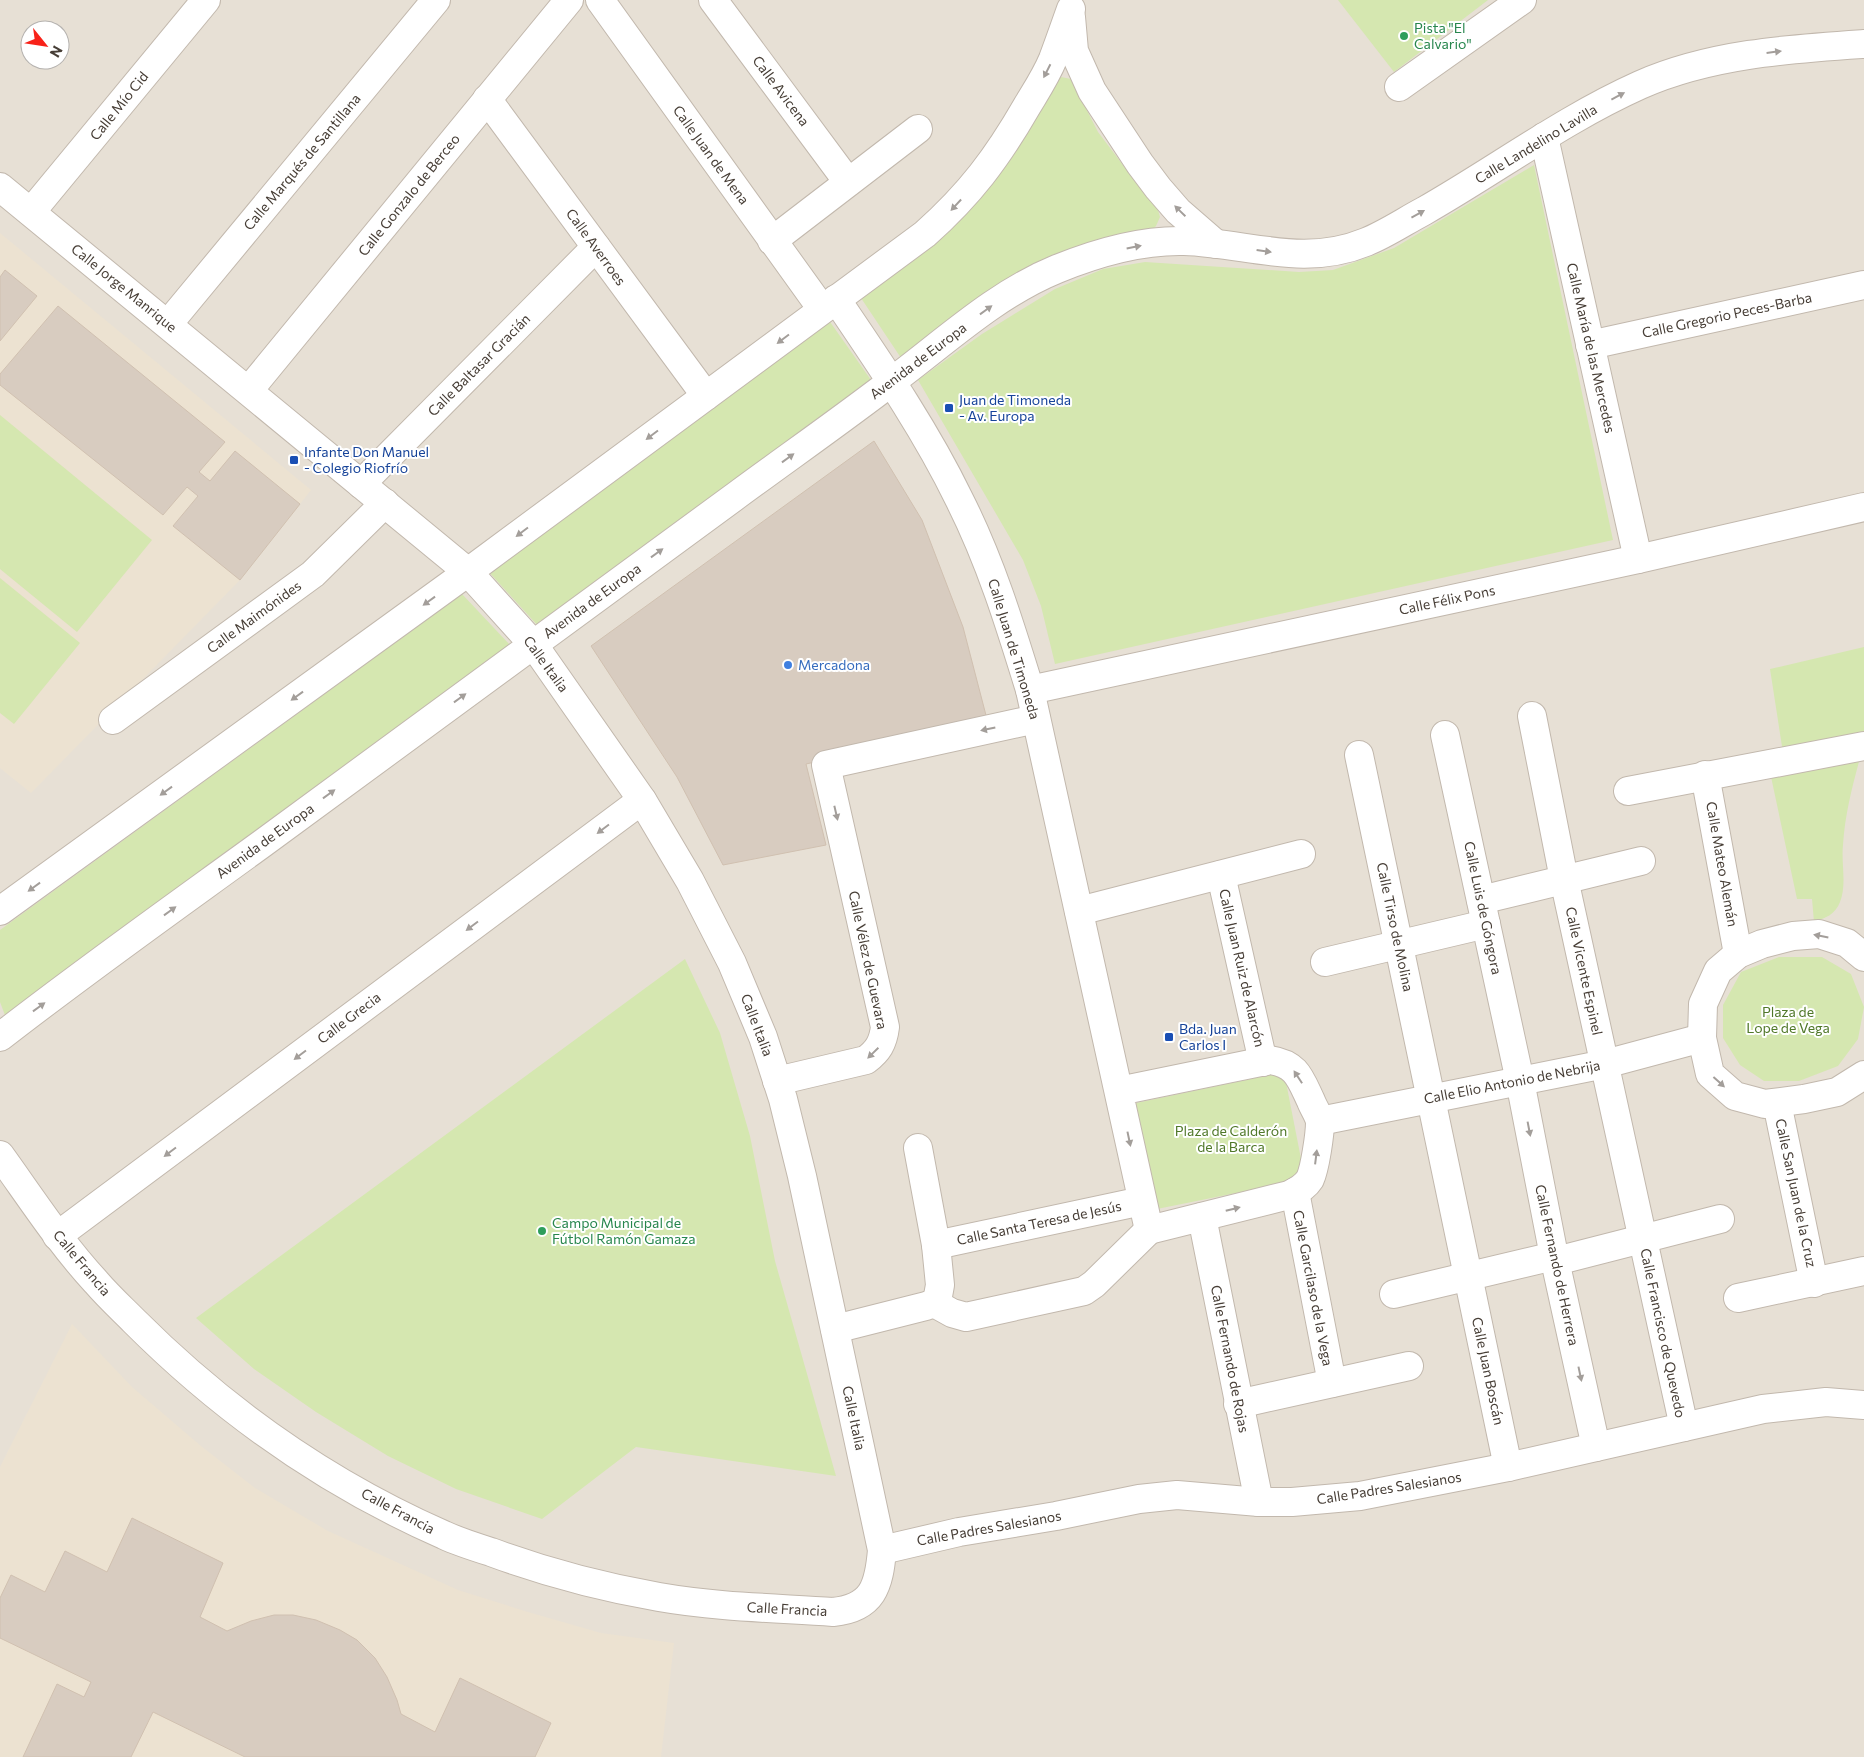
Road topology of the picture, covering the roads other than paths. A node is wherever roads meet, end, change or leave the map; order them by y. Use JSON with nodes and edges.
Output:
{"nodes":[{"id":1,"x":206,"y":0,"type":"edge"},
{"id":2,"x":436,"y":0,"type":"edge"},
{"id":3,"x":569,"y":0,"type":"edge"},
{"id":4,"x":600,"y":0,"type":"edge"},
{"id":5,"x":713,"y":0,"type":"edge"},
{"id":6,"x":1522,"y":0,"type":"edge"},
{"id":7,"x":1072,"y":5,"type":"edge"},
{"id":8,"x":1864,"y":44,"type":"edge"},
{"id":9,"x":1399,"y":87,"type":"dead end"},
{"id":10,"x":487,"y":99,"type":"junction"},
{"id":11,"x":918,"y":129,"type":"dead end"},
{"id":12,"x":1544,"y":137,"type":"junction"},
{"id":13,"x":848,"y":182,"type":"junction"},
{"id":14,"x":0,"y":187,"type":"edge"},
{"id":15,"x":31,"y":212,"type":"junction"},
{"id":16,"x":772,"y":240,"type":"junction"},
{"id":17,"x":1216,"y":244,"type":"junction"},
{"id":18,"x":596,"y":247,"type":"junction"},
{"id":19,"x":1864,"y":285,"type":"edge"},
{"id":20,"x":829,"y":304,"type":"junction"},
{"id":21,"x":168,"y":324,"type":"junction"},
{"id":22,"x":1590,"y":344,"type":"junction"},
{"id":23,"x":892,"y":382,"type":"junction"},
{"id":24,"x":248,"y":390,"type":"junction"},
{"id":25,"x":706,"y":396,"type":"junction"},
{"id":26,"x":361,"y":484,"type":"junction"},
{"id":27,"x":385,"y":504,"type":"junction"},
{"id":28,"x":1864,"y":507,"type":"edge"},
{"id":29,"x":1638,"y":559,"type":"junction"},
{"id":30,"x":468,"y":572,"type":"junction"},
{"id":31,"x":533,"y":644,"type":"junction"},
{"id":32,"x":1030,"y":690,"type":"junction"},
{"id":33,"x":1532,"y":716,"type":"dead end"},
{"id":34,"x":1036,"y":718,"type":"junction"},
{"id":35,"x":113,"y":720,"type":"dead end"},
{"id":36,"x":1445,"y":735,"type":"dead end"},
{"id":37,"x":1864,"y":746,"type":"edge"},
{"id":38,"x":1360,"y":755,"type":"dead end"},
{"id":39,"x":1706,"y":775,"type":"junction"},
{"id":40,"x":1628,"y":791,"type":"dead end"},
{"id":41,"x":642,"y":800,"type":"junction"},
{"id":42,"x":1301,"y":854,"type":"dead end"},
{"id":43,"x":1641,"y":861,"type":"dead end"},
{"id":44,"x":1221,"y":874,"type":"junction"},
{"id":45,"x":1564,"y":879,"type":"junction"},
{"id":46,"x":1079,"y":910,"type":"junction"},
{"id":47,"x":0,"y":911,"type":"edge"},
{"id":48,"x":1483,"y":912,"type":"junction"},
{"id":49,"x":1398,"y":946,"type":"junction"},
{"id":50,"x":1738,"y":954,"type":"junction"},
{"id":51,"x":1864,"y":957,"type":"edge"},
{"id":52,"x":1324,"y":962,"type":"dead end"},
{"id":53,"x":0,"y":1037,"type":"edge"},
{"id":54,"x":1702,"y":1038,"type":"junction"},
{"id":55,"x":1263,"y":1062,"type":"junction"},
{"id":56,"x":1604,"y":1064,"type":"junction"},
{"id":57,"x":1864,"y":1075,"type":"edge"},
{"id":58,"x":777,"y":1081,"type":"junction"},
{"id":59,"x":1520,"y":1081,"type":"junction"},
{"id":60,"x":1119,"y":1091,"type":"junction"},
{"id":61,"x":1430,"y":1098,"type":"junction"},
{"id":62,"x":1777,"y":1103,"type":"junction"},
{"id":63,"x":1320,"y":1120,"type":"junction"},
{"id":64,"x":918,"y":1148,"type":"dead end"},
{"id":65,"x":0,"y":1155,"type":"edge"},
{"id":66,"x":1295,"y":1192,"type":"junction"},
{"id":67,"x":1142,"y":1201,"type":"junction"},
{"id":68,"x":1202,"y":1217,"type":"junction"},
{"id":69,"x":1720,"y":1219,"type":"dead end"},
{"id":70,"x":1148,"y":1230,"type":"junction"},
{"id":71,"x":57,"y":1236,"type":"junction"},
{"id":72,"x":1642,"y":1238,"type":"junction"},
{"id":73,"x":936,"y":1245,"type":"junction"},
{"id":74,"x":1555,"y":1258,"type":"junction"},
{"id":75,"x":1864,"y":1271,"type":"edge"},
{"id":76,"x":1468,"y":1276,"type":"junction"},
{"id":77,"x":1814,"y":1283,"type":"junction"},
{"id":78,"x":1394,"y":1294,"type":"dead end"},
{"id":79,"x":1738,"y":1298,"type":"dead end"},
{"id":80,"x":934,"y":1303,"type":"junction"},
{"id":81,"x":835,"y":1329,"type":"junction"},
{"id":82,"x":1409,"y":1366,"type":"dead end"},
{"id":83,"x":1332,"y":1383,"type":"junction"},
{"id":84,"x":1238,"y":1404,"type":"junction"},
{"id":85,"x":1864,"y":1405,"type":"edge"},
{"id":86,"x":1684,"y":1427,"type":"junction"},
{"id":87,"x":1596,"y":1448,"type":"junction"},
{"id":88,"x":1508,"y":1467,"type":"junction"},
{"id":89,"x":1258,"y":1502,"type":"junction"},
{"id":90,"x":882,"y":1550,"type":"junction"}],
"edges":[{"from":1,"to":15,"type":"street","name":"Calle Mío Cid"},
{"from":2,"to":21,"type":"street","name":"Calle Marqués de Santillana"},
{"from":3,"to":10,"type":"street","name":"Calle Gonzalo de Berceo"},
{"from":4,"to":16,"type":"street","name":"Calle Juan de Mena"},
{"from":5,"to":13,"type":"street","name":"Calle Avicena"},
{"from":6,"to":9,"type":"street"},
{"from":17,"to":7,"type":"street","one_way":true},
{"from":7,"to":20,"type":"street","one_way":true},
{"from":12,"to":8,"type":"street","name":"Calle Landelino Lavilla","one_way":true},
{"from":10,"to":18,"type":"street","name":"Calle Averroes"},
{"from":10,"to":24,"type":"street","name":"Calle Gonzalo de Berceo"},
{"from":11,"to":13,"type":"street"},
{"from":17,"to":12,"type":"street","name":"Calle Landelino Lavilla","one_way":true},
{"from":12,"to":22,"type":"street","name":"Calle María de las Mercedes"},
{"from":13,"to":16,"type":"street"},
{"from":14,"to":15,"type":"street","name":"Calle Jorge Manrique"},
{"from":15,"to":21,"type":"street","name":"Calle Jorge Manrique"},
{"from":16,"to":20,"type":"street","name":"Calle Juan de Mena"},
{"from":23,"to":17,"type":"street","name":"Avenida de Europa","one_way":true},
{"from":18,"to":25,"type":"street","name":"Calle Averroes"},
{"from":18,"to":26,"type":"street","name":"Calle Baltasar Gracián"},
{"from":19,"to":22,"type":"street","name":"Calle Gregorio Peces-Barba"},
{"from":20,"to":23,"type":"street","name":"Calle Juan de Timoneda"},
{"from":20,"to":25,"type":"street","one_way":true},
{"from":21,"to":24,"type":"street","name":"Calle Jorge Manrique"},
{"from":22,"to":29,"type":"street","name":"Calle María de las Mercedes"},
{"from":31,"to":23,"type":"street","name":"Avenida de Europa","one_way":true},
{"from":23,"to":32,"type":"street","name":"Calle Juan de Timoneda"},
{"from":24,"to":26,"type":"street","name":"Calle Jorge Manrique"},
{"from":25,"to":30,"type":"street","one_way":true},
{"from":26,"to":27,"type":"street","name":"Calle Italia"},
{"from":27,"to":30,"type":"street","name":"Calle Italia"},
{"from":27,"to":35,"type":"street","name":"Calle Maimónides"},
{"from":28,"to":29,"type":"street","name":"Calle Félix Pons"},
{"from":29,"to":32,"type":"street","name":"Calle Félix Pons"},
{"from":30,"to":31,"type":"street","name":"Calle Italia"},
{"from":30,"to":47,"type":"street","one_way":true},
{"from":31,"to":41,"type":"street","name":"Calle Italia"},
{"from":53,"to":31,"type":"street","name":"Avenida de Europa","one_way":true},
{"from":32,"to":34,"type":"street","name":"Calle Juan de Timoneda"},
{"from":33,"to":45,"type":"street","name":"Calle Vicente Espinel"},
{"from":34,"to":46,"type":"street","name":"Calle Juan de Timoneda"},
{"from":34,"to":58,"type":"street","name":"Calle Vélez de Guevara","one_way":true},
{"from":36,"to":48,"type":"street","name":"Calle Luis de Góngora"},
{"from":37,"to":39,"type":"street"},
{"from":38,"to":49,"type":"street","name":"Calle Tirso de Molina"},
{"from":39,"to":40,"type":"street"},
{"from":39,"to":50,"type":"street","name":"Calle Mateo Alemán"},
{"from":41,"to":58,"type":"street","name":"Calle Italia"},
{"from":41,"to":71,"type":"street","name":"Calle Grecia","one_way":true},
{"from":42,"to":44,"type":"street","name":"Calle Juan Ruiz de Alarcón"},
{"from":43,"to":45,"type":"street"},
{"from":44,"to":46,"type":"street","name":"Calle Juan Ruiz de Alarcón"},
{"from":44,"to":55,"type":"street","name":"Calle Juan Ruiz de Alarcón"},
{"from":45,"to":48,"type":"street"},
{"from":45,"to":56,"type":"street","name":"Calle Vicente Espinel"},
{"from":46,"to":60,"type":"street","name":"Calle Juan de Timoneda"},
{"from":48,"to":49,"type":"street"},
{"from":48,"to":59,"type":"street","name":"Calle Luis de Góngora"},
{"from":49,"to":52,"type":"street"},
{"from":49,"to":61,"type":"street","name":"Calle Tirso de Molina"},
{"from":51,"to":50,"type":"street","one_way":true},
{"from":50,"to":54,"type":"street"},
{"from":54,"to":56,"type":"street","name":"Calle Elio Antonio de Nebrija"},
{"from":54,"to":62,"type":"street","one_way":true},
{"from":55,"to":60,"type":"street"},
{"from":63,"to":55,"type":"street","one_way":true},
{"from":56,"to":59,"type":"street","name":"Calle Elio Antonio de Nebrija"},
{"from":56,"to":72,"type":"street","name":"Calle Francisco de Quevedo"},
{"from":57,"to":62,"type":"street"},
{"from":58,"to":81,"type":"street","name":"Calle Italia"},
{"from":59,"to":61,"type":"street","name":"Calle Elio Antonio de Nebrija"},
{"from":59,"to":74,"type":"street","name":"Calle Fernando de Herrera","one_way":true},
{"from":60,"to":67,"type":"street","one_way":true},
{"from":61,"to":63,"type":"street","name":"Calle Elio Antonio de Nebrija"},
{"from":61,"to":76,"type":"street","name":"Calle Juan Boscán"},
{"from":62,"to":77,"type":"street","name":"Calle San Juan de la Cruz"},
{"from":66,"to":63,"type":"street","one_way":true},
{"from":64,"to":73,"type":"street"},
{"from":65,"to":71,"type":"street","name":"Calle Francia"},
{"from":68,"to":66,"type":"street","one_way":true},
{"from":66,"to":83,"type":"street","name":"Calle Garcilaso de la Vega"},
{"from":67,"to":70,"type":"street"},
{"from":67,"to":73,"type":"street","name":"Calle Santa Teresa de Jesús"},
{"from":68,"to":70,"type":"street"},
{"from":68,"to":84,"type":"street","name":"Calle Fernando de Rojas"},
{"from":69,"to":72,"type":"street","name":"Calle Francisco de Quevedo"},
{"from":70,"to":80,"type":"street"},
{"from":71,"to":90,"type":"street","name":"Calle Francia"},
{"from":72,"to":74,"type":"street","name":"Calle Francisco de Quevedo"},
{"from":72,"to":86,"type":"street","name":"Calle Francisco de Quevedo"},
{"from":73,"to":80,"type":"street"},
{"from":74,"to":76,"type":"street"},
{"from":74,"to":87,"type":"street","name":"Calle Fernando de Herrera","one_way":true},
{"from":75,"to":77,"type":"street","name":"Calle San Juan de la Cruz"},
{"from":76,"to":78,"type":"street"},
{"from":76,"to":88,"type":"street","name":"Calle Juan Boscán"},
{"from":77,"to":79,"type":"street","name":"Calle San Juan de la Cruz"},
{"from":80,"to":81,"type":"street"},
{"from":81,"to":90,"type":"street","name":"Calle Italia"},
{"from":82,"to":83,"type":"street","name":"Calle Garcilaso de la Vega"},
{"from":83,"to":84,"type":"street","name":"Calle Garcilaso de la Vega"},
{"from":84,"to":89,"type":"street","name":"Calle Fernando de Rojas"},
{"from":85,"to":86,"type":"street","name":"Calle Padres Salesianos"},
{"from":86,"to":87,"type":"street","name":"Calle Padres Salesianos"},
{"from":87,"to":88,"type":"street","name":"Calle Padres Salesianos"},
{"from":88,"to":89,"type":"street","name":"Calle Padres Salesianos"},
{"from":89,"to":90,"type":"street","name":"Calle Padres Salesianos"}]}
